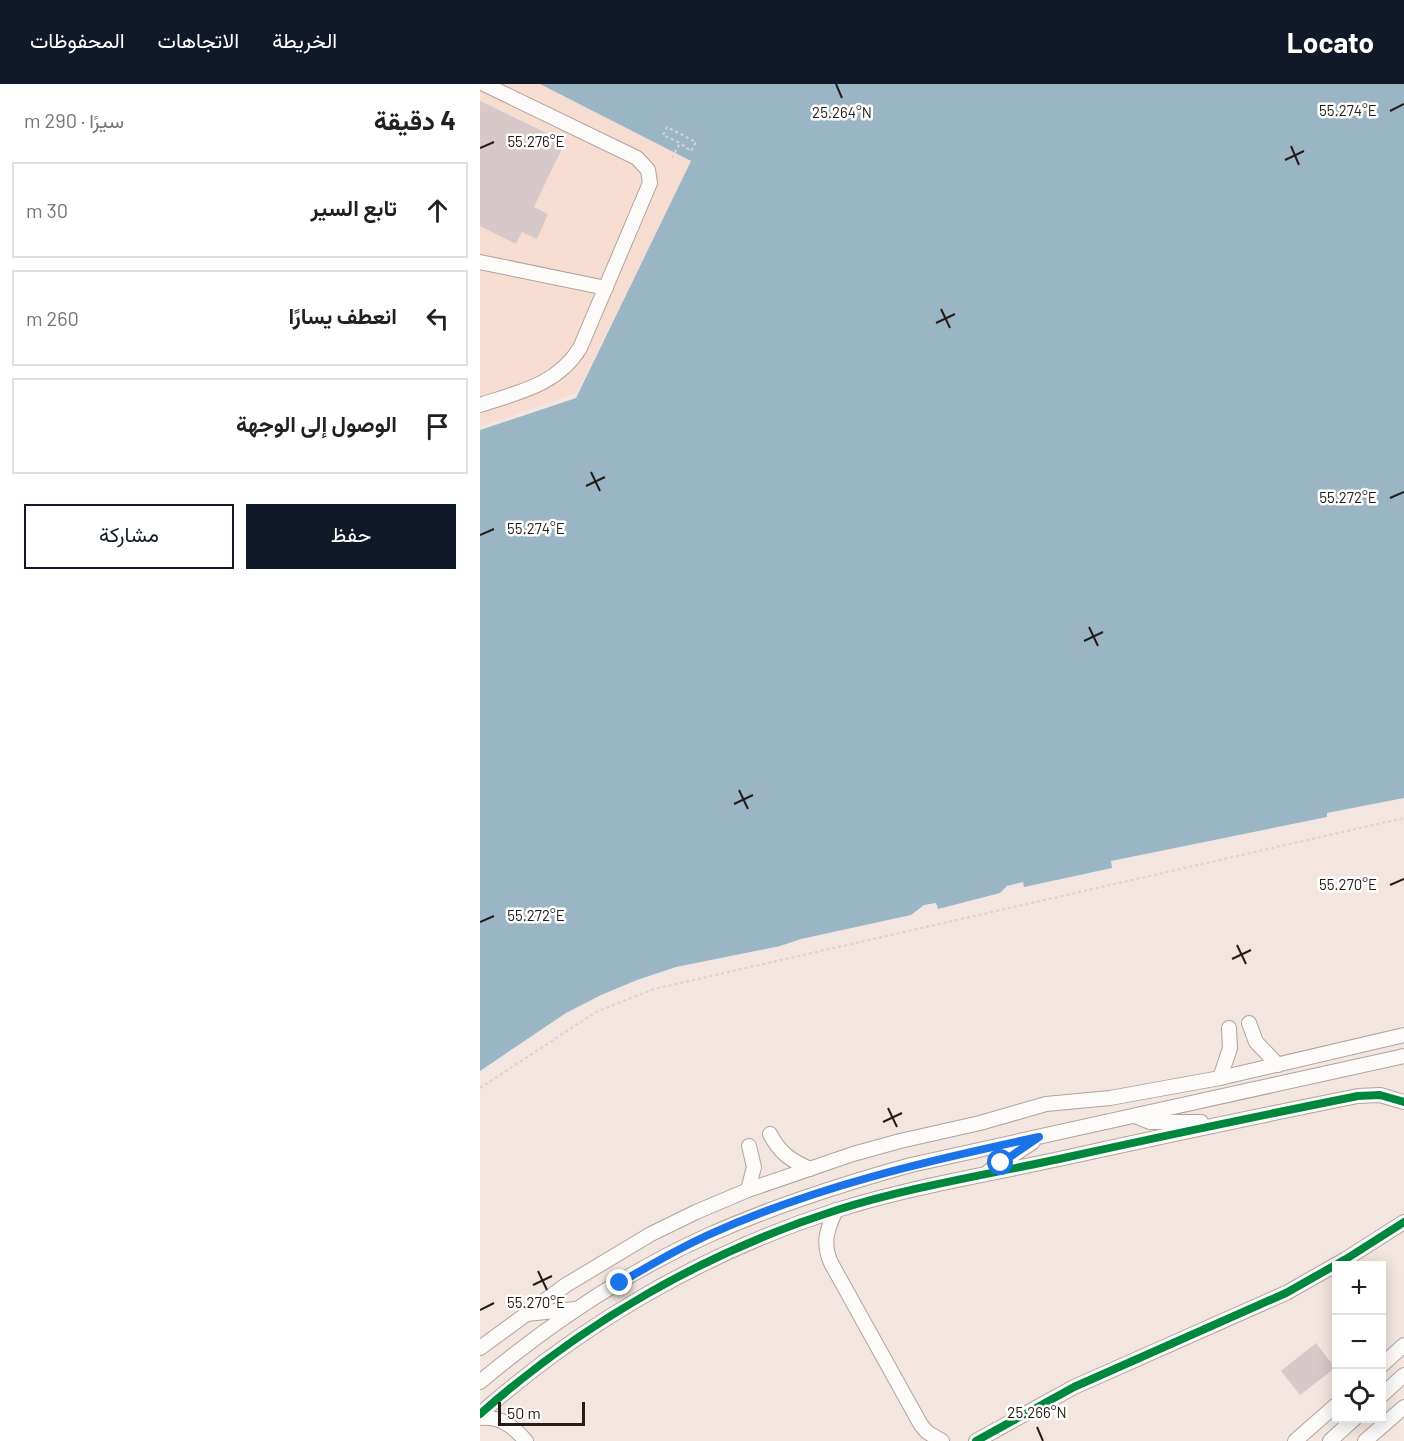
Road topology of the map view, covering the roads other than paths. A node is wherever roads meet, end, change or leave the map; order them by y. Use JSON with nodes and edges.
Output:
{"nodes":[{"id":1,"x":484,"y":84,"type":"edge"},
{"id":2,"x":480,"y":262,"type":"edge"},
{"id":3,"x":606,"y":288,"type":"junction"},
{"id":4,"x":480,"y":405,"type":"edge"},
{"id":5,"x":1250,"y":1023,"type":"dead end"},
{"id":6,"x":1229,"y":1028,"type":"dead end"},
{"id":7,"x":1404,"y":1035,"type":"edge"},
{"id":8,"x":1404,"y":1056,"type":"edge"},
{"id":9,"x":1278,"y":1065,"type":"junction"},
{"id":10,"x":1220,"y":1078,"type":"junction"},
{"id":11,"x":1404,"y":1102,"type":"edge"},
{"id":12,"x":1135,"y":1116,"type":"junction"},
{"id":13,"x":1224,"y":1123,"type":"junction"},
{"id":14,"x":770,"y":1134,"type":"dead end"},
{"id":15,"x":1039,"y":1137,"type":"junction"},
{"id":16,"x":749,"y":1146,"type":"dead end"},
{"id":17,"x":810,"y":1168,"type":"junction"},
{"id":18,"x":982,"y":1175,"type":"junction"},
{"id":19,"x":748,"y":1190,"type":"junction"},
{"id":20,"x":836,"y":1210,"type":"junction"},
{"id":21,"x":696,"y":1212,"type":"junction"},
{"id":22,"x":1404,"y":1222,"type":"edge"},
{"id":23,"x":707,"y":1236,"type":"junction"},
{"id":24,"x":578,"y":1309,"type":"junction"},
{"id":25,"x":525,"y":1314,"type":"junction"},
{"id":26,"x":1404,"y":1345,"type":"edge"},
{"id":27,"x":480,"y":1348,"type":"edge"},
{"id":28,"x":1387,"y":1360,"type":"edge"},
{"id":29,"x":1404,"y":1370,"type":"edge"},
{"id":30,"x":1404,"y":1375,"type":"edge"},
{"id":31,"x":480,"y":1382,"type":"edge"},
{"id":32,"x":1386,"y":1391,"type":"edge"},
{"id":33,"x":1404,"y":1407,"type":"edge"},
{"id":34,"x":1332,"y":1409,"type":"edge"},
{"id":35,"x":480,"y":1416,"type":"edge"},
{"id":36,"x":1350,"y":1423,"type":"edge"},
{"id":37,"x":526,"y":1441,"type":"edge"},
{"id":38,"x":942,"y":1441,"type":"edge"},
{"id":39,"x":976,"y":1441,"type":"edge"},
{"id":40,"x":1295,"y":1441,"type":"edge"},
{"id":41,"x":1330,"y":1441,"type":"edge"},
{"id":42,"x":1365,"y":1441,"type":"edge"}],
"edges":[{"from":1,"to":3,"type":"street"},
{"from":2,"to":3,"type":"street"},
{"from":3,"to":4,"type":"street"},
{"from":5,"to":9,"type":"street"},
{"from":6,"to":10,"type":"street"},
{"from":7,"to":9,"type":"street"},
{"from":8,"to":12,"type":"street"},
{"from":9,"to":10,"type":"street"},
{"from":10,"to":17,"type":"street"},
{"from":11,"to":13,"type":"street"},
{"from":12,"to":13,"type":"street"},
{"from":12,"to":15,"type":"street"},
{"from":13,"to":18,"type":"street"},
{"from":14,"to":17,"type":"street"},
{"from":15,"to":18,"type":"street"},
{"from":15,"to":23,"type":"street"},
{"from":16,"to":19,"type":"street"},
{"from":17,"to":19,"type":"street"},
{"from":18,"to":20,"type":"street"},
{"from":19,"to":21,"type":"street"},
{"from":20,"to":35,"type":"street"},
{"from":20,"to":38,"type":"street"},
{"from":21,"to":23,"type":"street"},
{"from":21,"to":25,"type":"street"},
{"from":22,"to":39,"type":"street"},
{"from":23,"to":24,"type":"street"},
{"from":24,"to":25,"type":"street"},
{"from":24,"to":31,"type":"street"},
{"from":25,"to":27,"type":"street"},
{"from":26,"to":28,"type":"street"},
{"from":28,"to":29,"type":"street"},
{"from":30,"to":32,"type":"street"},
{"from":33,"to":42,"type":"street"},
{"from":34,"to":40,"type":"street"},
{"from":35,"to":37,"type":"street"},
{"from":36,"to":41,"type":"street"}]}
